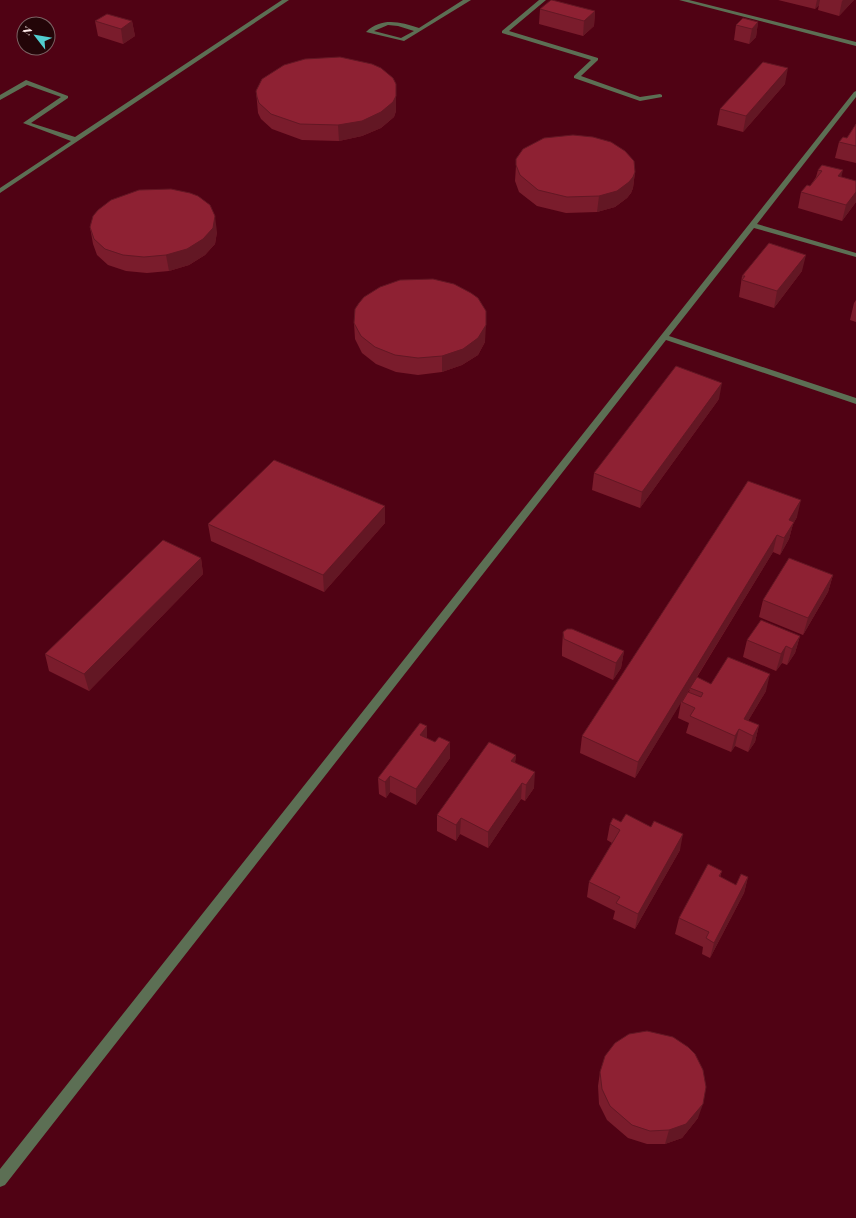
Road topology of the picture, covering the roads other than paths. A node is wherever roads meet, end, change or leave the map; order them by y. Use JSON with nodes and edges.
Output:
{"nodes":[{"id":1,"x":286,"y":0,"type":"edge"},
{"id":2,"x":468,"y":0,"type":"edge"},
{"id":3,"x":544,"y":0,"type":"edge"},
{"id":4,"x":682,"y":0,"type":"edge"},
{"id":5,"x":419,"y":30,"type":"junction"},
{"id":6,"x":856,"y":44,"type":"edge"},
{"id":7,"x":856,"y":93,"type":"edge"},
{"id":8,"x":660,"y":96,"type":"dead end"},
{"id":9,"x":0,"y":98,"type":"edge"},
{"id":10,"x":76,"y":140,"type":"junction"},
{"id":11,"x":0,"y":191,"type":"edge"},
{"id":12,"x":752,"y":225,"type":"junction"},
{"id":13,"x":856,"y":255,"type":"edge"},
{"id":14,"x":664,"y":337,"type":"junction"},
{"id":15,"x":856,"y":400,"type":"edge"},
{"id":16,"x":0,"y":1180,"type":"edge"}],
"edges":[{"from":1,"to":10,"type":"lane"},
{"from":2,"to":5,"type":"lane"},
{"from":3,"to":8,"type":"lane"},
{"from":4,"to":6,"type":"lane"},
{"from":5,"to":5,"type":"lane"},
{"from":7,"to":12,"type":"lane"},
{"from":9,"to":10,"type":"lane"},
{"from":10,"to":11,"type":"lane"},
{"from":12,"to":13,"type":"lane"},
{"from":12,"to":14,"type":"lane"},
{"from":14,"to":15,"type":"lane"},
{"from":14,"to":16,"type":"lane"}]}
